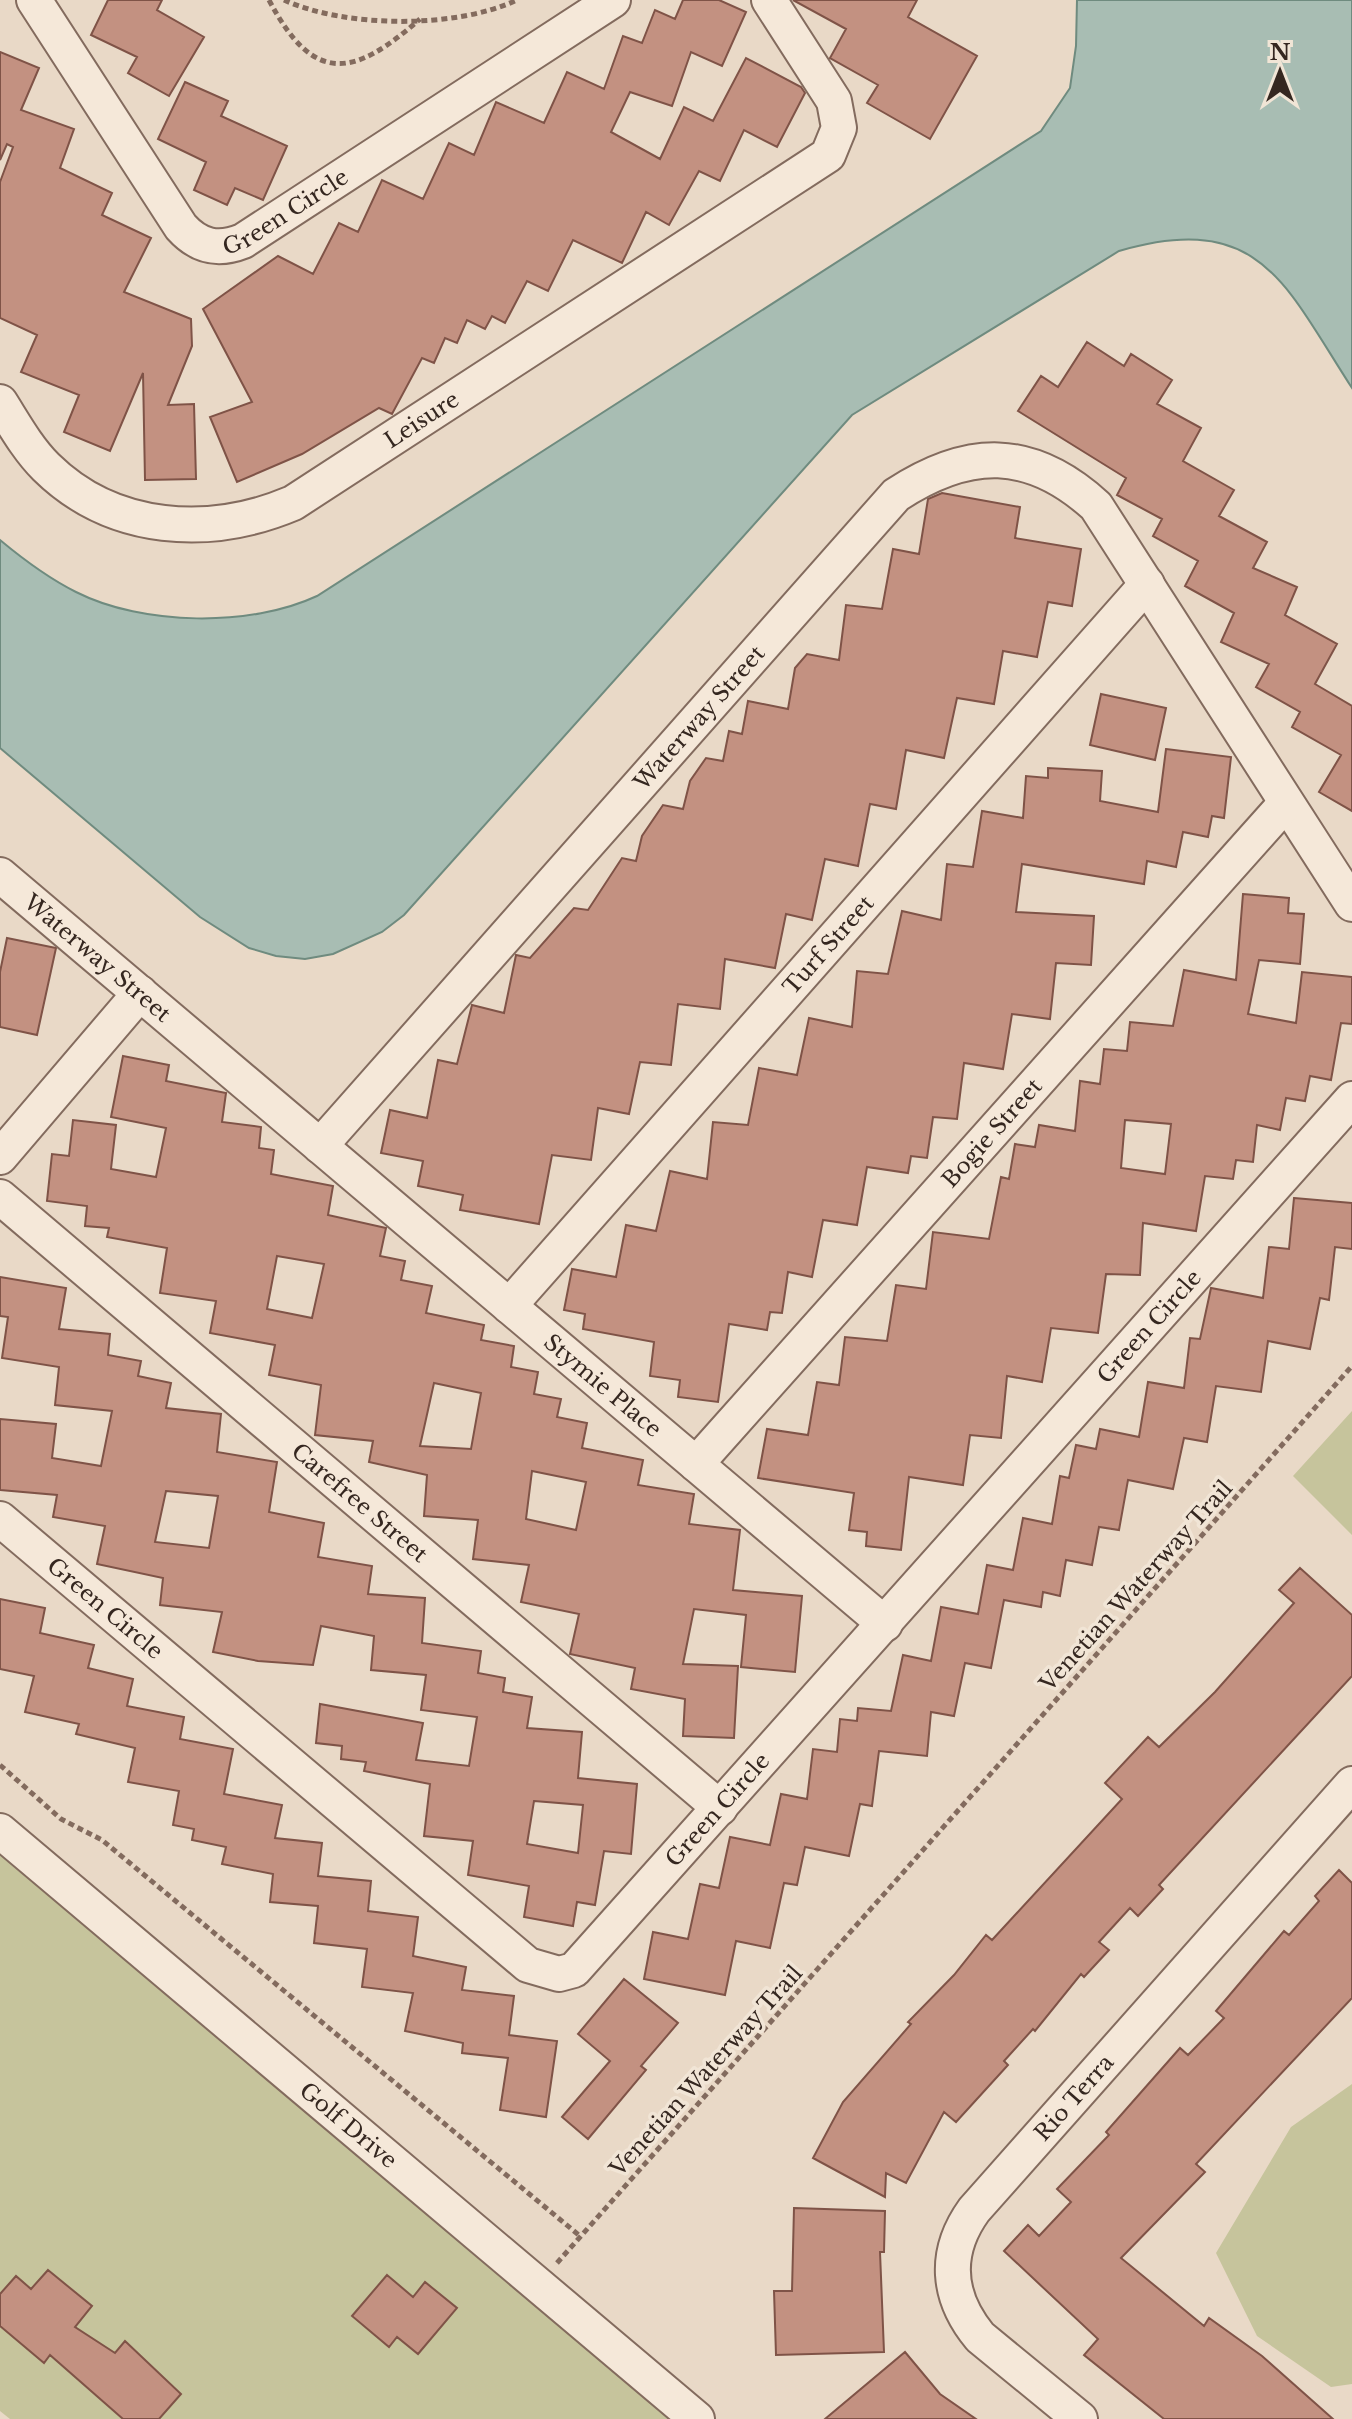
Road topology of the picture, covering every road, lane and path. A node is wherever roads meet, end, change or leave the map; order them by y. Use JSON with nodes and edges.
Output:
{"nodes":[{"id":1,"x":34,"y":0,"type":"edge"},
{"id":2,"x":269,"y":0,"type":"edge"},
{"id":3,"x":284,"y":0,"type":"edge"},
{"id":4,"x":517,"y":0,"type":"edge"},
{"id":5,"x":613,"y":0,"type":"edge"},
{"id":6,"x":769,"y":0,"type":"edge"},
{"id":7,"x":420,"y":19,"type":"junction"},
{"id":8,"x":0,"y":402,"type":"edge"},
{"id":9,"x":1147,"y":584,"type":"junction"},
{"id":10,"x":1286,"y":803,"type":"junction"},
{"id":11,"x":0,"y":875,"type":"edge"},
{"id":12,"x":1352,"y":904,"type":"edge"},
{"id":13,"x":140,"y":993,"type":"junction"},
{"id":14,"x":1352,"y":1099,"type":"edge"},
{"id":15,"x":320,"y":1146,"type":"junction"},
{"id":16,"x":0,"y":1157,"type":"edge"},
{"id":17,"x":0,"y":1197,"type":"edge"},
{"id":18,"x":509,"y":1306,"type":"junction"},
{"id":19,"x":1352,"y":1366,"type":"edge"},
{"id":20,"x":696,"y":1464,"type":"junction"},
{"id":21,"x":0,"y":1519,"type":"edge"},
{"id":22,"x":885,"y":1624,"type":"junction"},
{"id":23,"x":0,"y":1765,"type":"edge"},
{"id":24,"x":1352,"y":1784,"type":"edge"},
{"id":25,"x":720,"y":1808,"type":"junction"},
{"id":26,"x":0,"y":1831,"type":"edge"},
{"id":27,"x":697,"y":2419,"type":"edge"},
{"id":28,"x":1080,"y":2419,"type":"edge"}],
"edges":[{"from":1,"to":5,"type":"street","name":"Green Circle"},
{"from":2,"to":7,"type":"path"},
{"from":3,"to":7,"type":"path"},
{"from":4,"to":7,"type":"path"},
{"from":6,"to":8,"type":"street","name":"Leisure"},
{"from":9,"to":10,"type":"street","name":"Waterway Street"},
{"from":9,"to":15,"type":"street","name":"Waterway Street"},
{"from":9,"to":18,"type":"street","name":"Turf Street"},
{"from":10,"to":12,"type":"street","name":"Waterway Street"},
{"from":10,"to":20,"type":"street","name":"Bogie Street"},
{"from":11,"to":13,"type":"street","name":"Waterway Street"},
{"from":13,"to":15,"type":"street","name":"Waterway Street"},
{"from":13,"to":16,"type":"street"},
{"from":14,"to":22,"type":"street","name":"Green Circle"},
{"from":15,"to":18,"type":"street","name":"Stymie Place"},
{"from":17,"to":25,"type":"street","name":"Carefree Street"},
{"from":18,"to":20,"type":"street","name":"Stymie Place"},
{"from":19,"to":23,"type":"path","name":"Venetian Waterway Trail"},
{"from":20,"to":22,"type":"street","name":"Stymie Place"},
{"from":21,"to":25,"type":"street","name":"Green Circle"},
{"from":22,"to":25,"type":"street","name":"Green Circle"},
{"from":24,"to":28,"type":"street","name":"Rio Terra"},
{"from":26,"to":27,"type":"street","name":"Golf Drive"}]}
